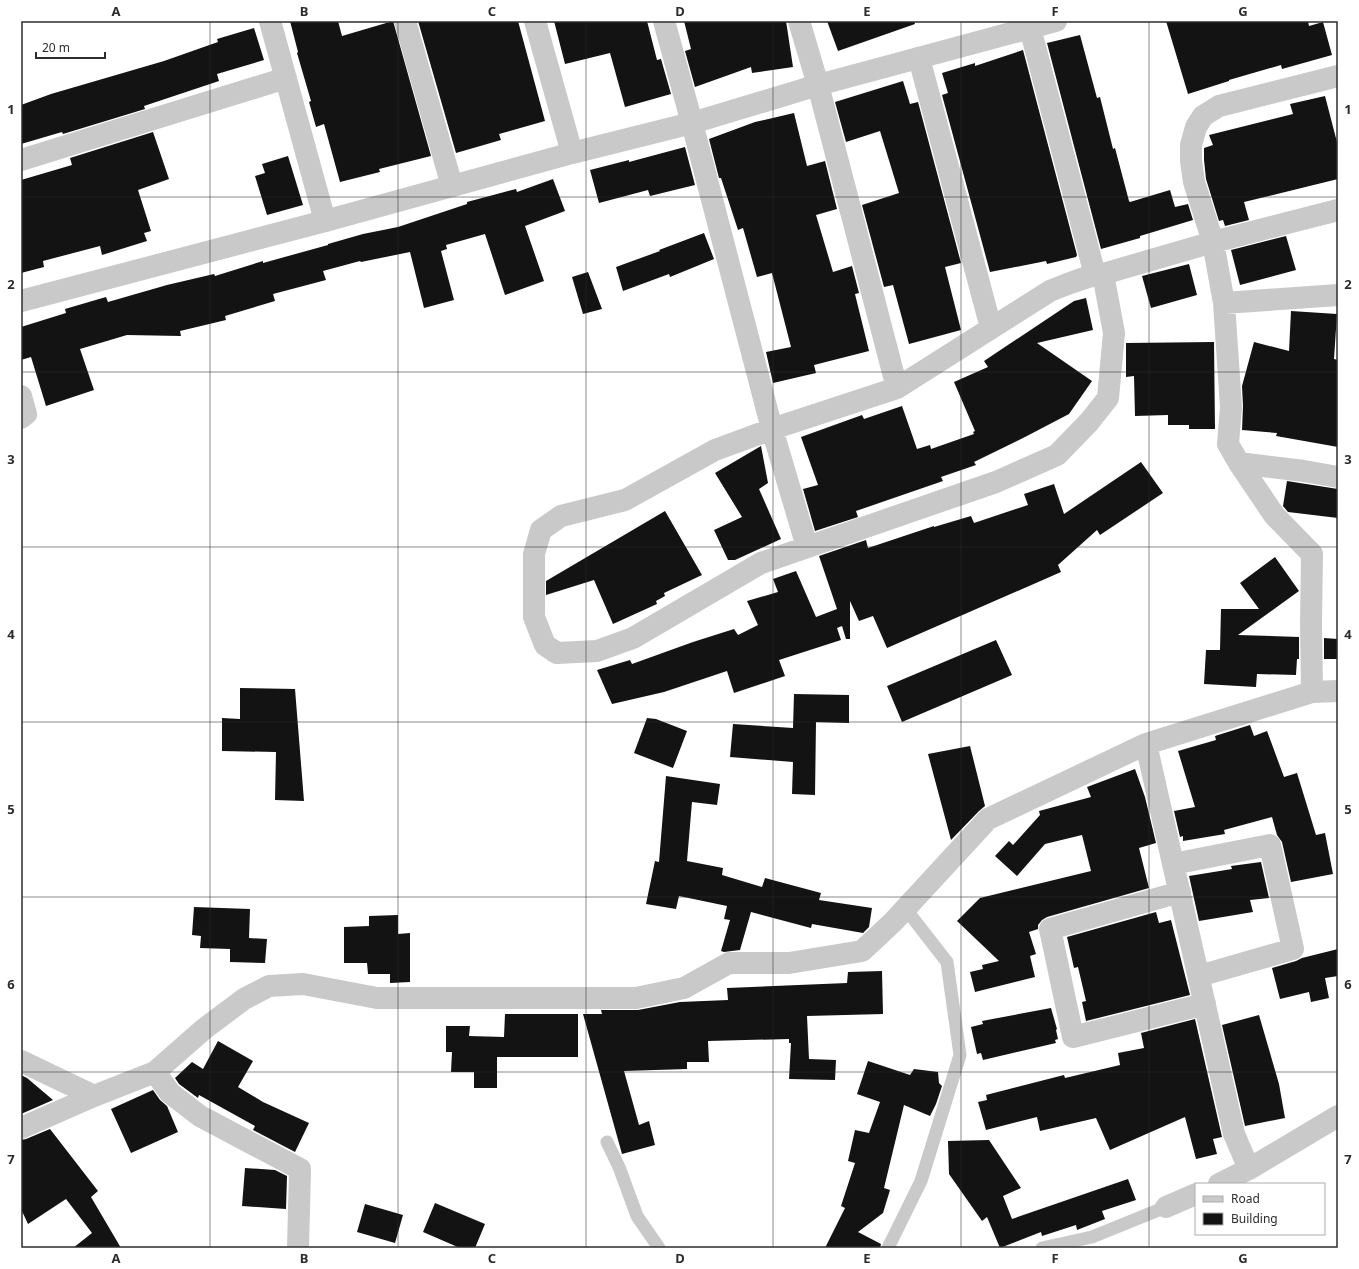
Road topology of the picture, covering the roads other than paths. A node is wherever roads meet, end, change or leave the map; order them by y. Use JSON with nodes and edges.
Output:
{"nodes":[{"id":1,"x":270,"y":21,"type":"edge"},
{"id":2,"x":405,"y":21,"type":"edge"},
{"id":3,"x":536,"y":21,"type":"edge"},
{"id":4,"x":664,"y":21,"type":"edge"},
{"id":5,"x":799,"y":21,"type":"edge"},
{"id":6,"x":1056,"y":21,"type":"edge"},
{"id":7,"x":1030,"y":28,"type":"junction"},
{"id":8,"x":919,"y":58,"type":"junction"},
{"id":9,"x":1338,"y":76,"type":"edge"},
{"id":10,"x":286,"y":78,"type":"junction"},
{"id":11,"x":818,"y":85,"type":"junction"},
{"id":12,"x":692,"y":123,"type":"junction"},
{"id":13,"x":572,"y":153,"type":"junction"},
{"id":14,"x":21,"y":160,"type":"edge"},
{"id":15,"x":452,"y":186,"type":"junction"},
{"id":16,"x":1338,"y":210,"type":"edge"},
{"id":17,"x":325,"y":221,"type":"junction"},
{"id":18,"x":1212,"y":242,"type":"junction"},
{"id":19,"x":1099,"y":275,"type":"junction"},
{"id":20,"x":1338,"y":295,"type":"edge"},
{"id":21,"x":21,"y":301,"type":"edge"},
{"id":22,"x":1224,"y":303,"type":"junction"},
{"id":23,"x":991,"y":328,"type":"junction"},
{"id":24,"x":896,"y":388,"type":"junction"},
{"id":25,"x":21,"y":396,"type":"edge"},
{"id":26,"x":21,"y":418,"type":"edge"},
{"id":27,"x":772,"y":429,"type":"junction"},
{"id":28,"x":1239,"y":463,"type":"junction"},
{"id":29,"x":1338,"y":477,"type":"edge"},
{"id":30,"x":807,"y":547,"type":"junction"},
{"id":31,"x":1338,"y":691,"type":"edge"},
{"id":32,"x":1312,"y":692,"type":"junction"},
{"id":33,"x":1146,"y":744,"type":"junction"},
{"id":34,"x":1173,"y":864,"type":"junction"},
{"id":35,"x":1180,"y":892,"type":"junction"},
{"id":36,"x":906,"y":908,"type":"junction"},
{"id":37,"x":1199,"y":976,"type":"junction"},
{"id":38,"x":1205,"y":1004,"type":"junction"},
{"id":39,"x":21,"y":1061,"type":"edge"},
{"id":40,"x":155,"y":1072,"type":"junction"},
{"id":41,"x":94,"y":1096,"type":"junction"},
{"id":42,"x":1338,"y":1116,"type":"edge"},
{"id":43,"x":21,"y":1128,"type":"edge"},
{"id":44,"x":607,"y":1142,"type":"dead end"},
{"id":45,"x":1249,"y":1169,"type":"junction"},
{"id":46,"x":1221,"y":1183,"type":"edge"},
{"id":47,"x":1195,"y":1194,"type":"edge"},
{"id":48,"x":1166,"y":1207,"type":"joint"},
{"id":49,"x":298,"y":1248,"type":"edge"},
{"id":50,"x":659,"y":1248,"type":"edge"},
{"id":51,"x":888,"y":1248,"type":"edge"},
{"id":52,"x":1042,"y":1248,"type":"edge"}],
"edges":[{"from":1,"to":10,"type":"street"},
{"from":2,"to":15,"type":"street"},
{"from":3,"to":13,"type":"street"},
{"from":4,"to":12,"type":"street"},
{"from":5,"to":11,"type":"street"},
{"from":6,"to":7,"type":"street"},
{"from":7,"to":8,"type":"street"},
{"from":7,"to":19,"type":"street"},
{"from":8,"to":11,"type":"street"},
{"from":8,"to":23,"type":"street"},
{"from":9,"to":18,"type":"street"},
{"from":10,"to":14,"type":"street"},
{"from":10,"to":17,"type":"street"},
{"from":11,"to":12,"type":"street"},
{"from":11,"to":24,"type":"street"},
{"from":12,"to":13,"type":"street"},
{"from":12,"to":27,"type":"street"},
{"from":13,"to":15,"type":"street"},
{"from":15,"to":17,"type":"street"},
{"from":16,"to":18,"type":"street"},
{"from":17,"to":21,"type":"street"},
{"from":18,"to":19,"type":"street"},
{"from":18,"to":22,"type":"street"},
{"from":19,"to":23,"type":"street"},
{"from":19,"to":30,"type":"street"},
{"from":20,"to":22,"type":"street"},
{"from":22,"to":28,"type":"street"},
{"from":23,"to":24,"type":"street"},
{"from":24,"to":27,"type":"street"},
{"from":25,"to":26,"type":"street"},
{"from":27,"to":30,"type":"street"},
{"from":27,"to":30,"type":"street"},
{"from":28,"to":29,"type":"street"},
{"from":28,"to":32,"type":"street"},
{"from":31,"to":32,"type":"street"},
{"from":32,"to":33,"type":"street"},
{"from":33,"to":34,"type":"street"},
{"from":33,"to":36,"type":"street"},
{"from":34,"to":35,"type":"street"},
{"from":34,"to":37,"type":"street"},
{"from":35,"to":37,"type":"street"},
{"from":35,"to":38,"type":"street"},
{"from":36,"to":40,"type":"street"},
{"from":36,"to":51,"type":"lane"},
{"from":37,"to":38,"type":"street"},
{"from":38,"to":45,"type":"street"},
{"from":39,"to":41,"type":"street"},
{"from":40,"to":41,"type":"street"},
{"from":40,"to":49,"type":"street"},
{"from":41,"to":43,"type":"street"},
{"from":42,"to":45,"type":"street"},
{"from":44,"to":50,"type":"lane"},
{"from":45,"to":46,"type":"street"},
{"from":47,"to":48,"type":"street"},
{"from":48,"to":52,"type":"lane"}]}
